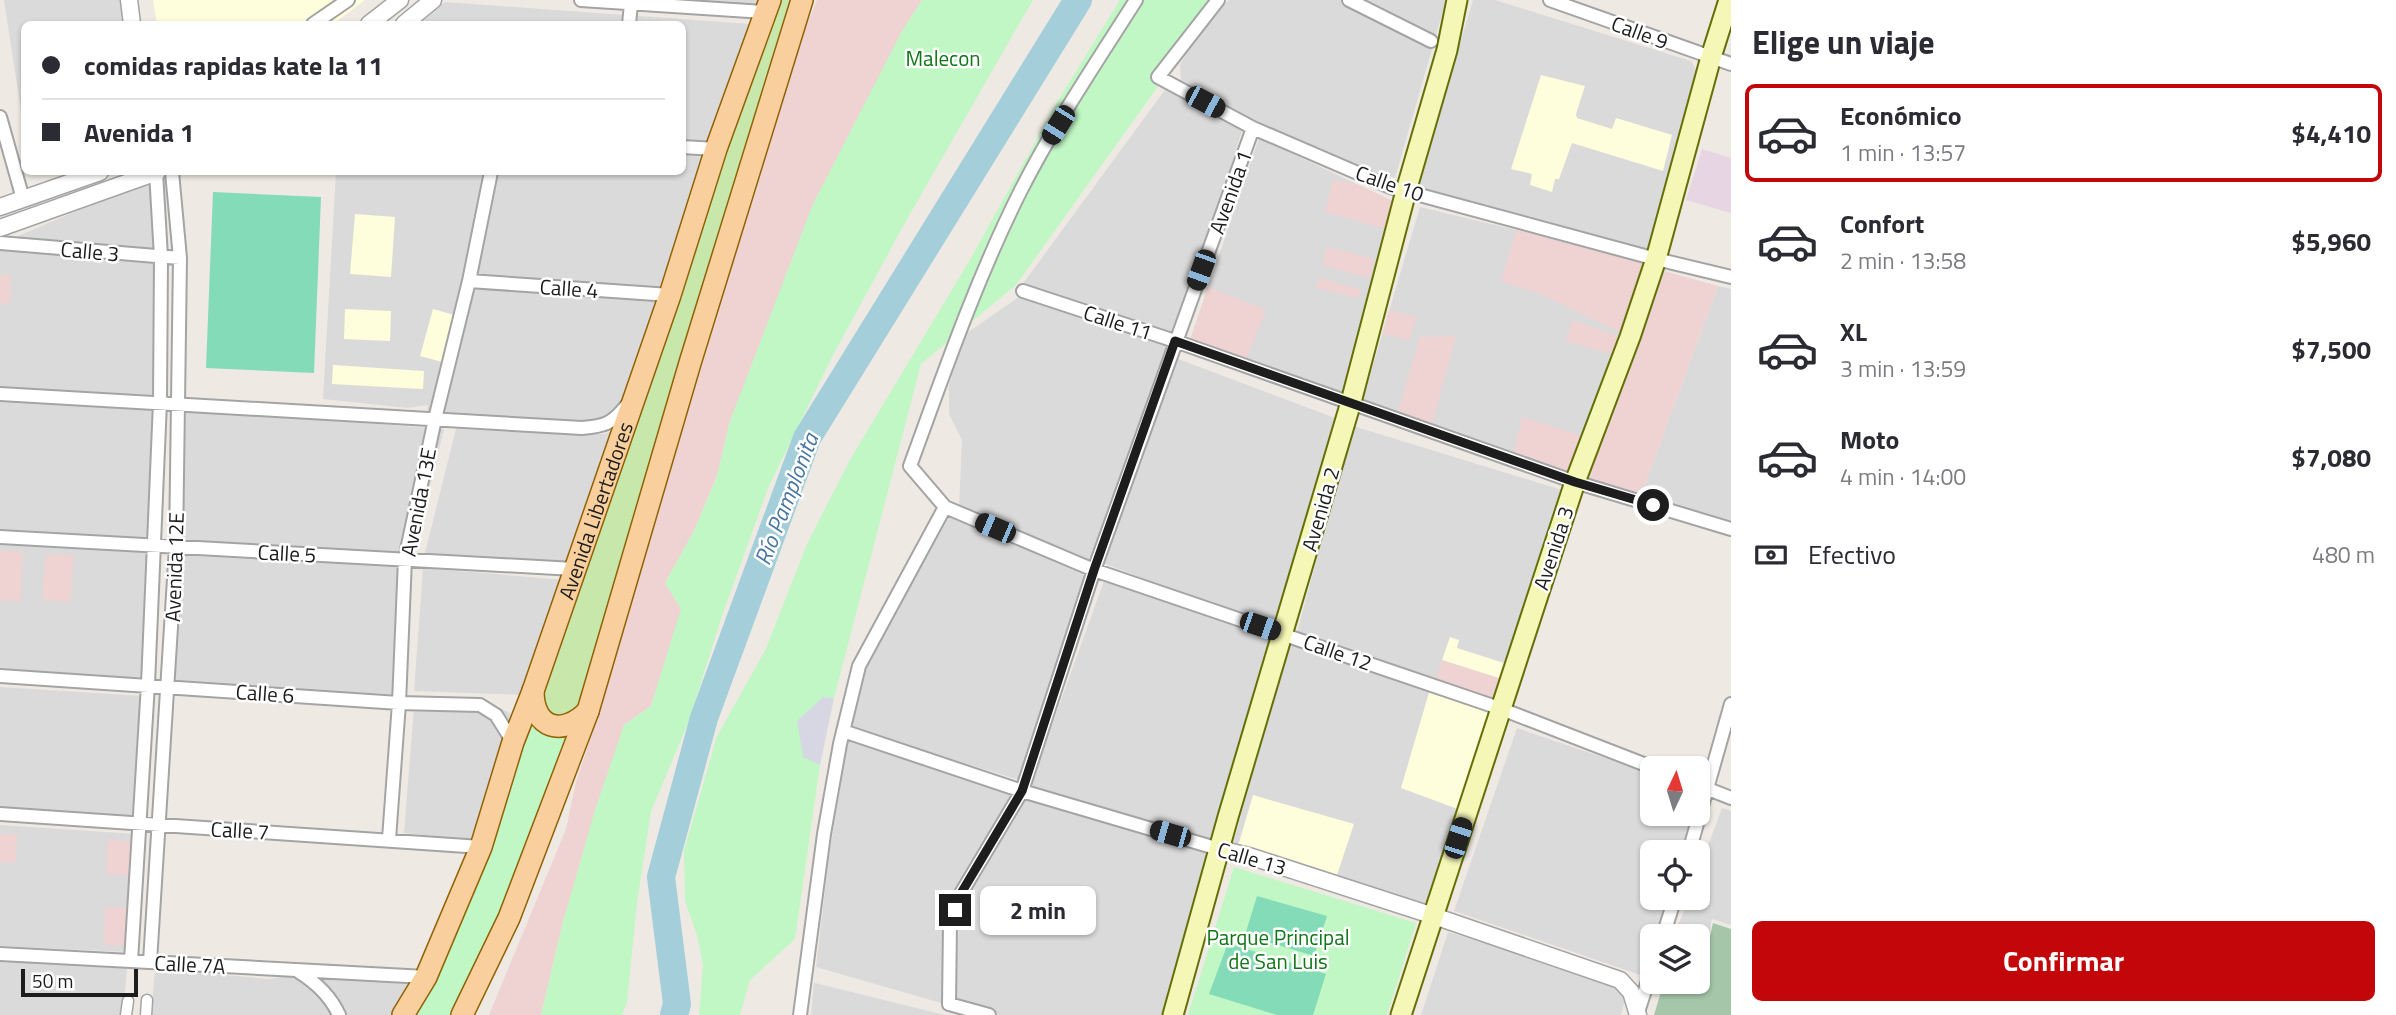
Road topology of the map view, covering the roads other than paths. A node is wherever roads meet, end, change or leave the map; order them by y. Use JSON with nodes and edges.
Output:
{"nodes":[{"id":1,"x":129,"y":0,"type":"edge"},
{"id":2,"x":348,"y":0,"type":"edge"},
{"id":3,"x":400,"y":0,"type":"edge"},
{"id":4,"x":433,"y":0,"type":"edge"},
{"id":5,"x":581,"y":0,"type":"edge"},
{"id":6,"x":802,"y":0,"type":"edge"},
{"id":7,"x":1136,"y":0,"type":"edge"},
{"id":8,"x":1218,"y":0,"type":"edge"},
{"id":9,"x":1349,"y":0,"type":"edge"},
{"id":10,"x":1457,"y":0,"type":"edge"},
{"id":11,"x":1550,"y":0,"type":"edge"},
{"id":12,"x":1729,"y":0,"type":"edge"},
{"id":13,"x":631,"y":4,"type":"junction"},
{"id":14,"x":768,"y":6,"type":"edge"},
{"id":15,"x":132,"y":21,"type":"edge"},
{"id":16,"x":317,"y":21,"type":"edge"},
{"id":17,"x":373,"y":21,"type":"edge"},
{"id":18,"x":408,"y":21,"type":"edge"},
{"id":19,"x":629,"y":21,"type":"edge"},
{"id":20,"x":1430,"y":41,"type":"dead end"},
{"id":21,"x":1711,"y":57,"type":"junction"},
{"id":22,"x":1731,"y":64,"type":"edge"},
{"id":23,"x":0,"y":117,"type":"edge"},
{"id":24,"x":1253,"y":128,"type":"junction"},
{"id":25,"x":686,"y":147,"type":"edge"},
{"id":26,"x":716,"y":149,"type":"junction"},
{"id":27,"x":91,"y":175,"type":"edge"},
{"id":28,"x":148,"y":175,"type":"edge"},
{"id":29,"x":156,"y":175,"type":"edge"},
{"id":30,"x":172,"y":175,"type":"edge"},
{"id":31,"x":490,"y":175,"type":"edge"},
{"id":32,"x":1406,"y":191,"type":"junction"},
{"id":33,"x":23,"y":199,"type":"junction"},
{"id":34,"x":0,"y":207,"type":"edge"},
{"id":35,"x":0,"y":228,"type":"edge"},
{"id":36,"x":0,"y":243,"type":"edge"},
{"id":37,"x":161,"y":257,"type":"junction"},
{"id":38,"x":180,"y":258,"type":"junction"},
{"id":39,"x":1656,"y":259,"type":"junction"},
{"id":40,"x":1731,"y":277,"type":"edge"},
{"id":41,"x":469,"y":281,"type":"junction"},
{"id":42,"x":1023,"y":291,"type":"dead end"},
{"id":43,"x":670,"y":295,"type":"junction"},
{"id":44,"x":1175,"y":341,"type":"junction"},
{"id":45,"x":0,"y":394,"type":"edge"},
{"id":46,"x":635,"y":394,"type":"junction"},
{"id":47,"x":160,"y":402,"type":"junction"},
{"id":48,"x":1351,"y":402,"type":"junction"},
{"id":49,"x":180,"y":403,"type":"junction"},
{"id":50,"x":435,"y":419,"type":"junction"},
{"id":51,"x":1575,"y":482,"type":"junction"},
{"id":52,"x":945,"y":507,"type":"junction"},
{"id":53,"x":1731,"y":529,"type":"edge"},
{"id":54,"x":0,"y":537,"type":"edge"},
{"id":55,"x":153,"y":546,"type":"junction"},
{"id":56,"x":176,"y":547,"type":"junction"},
{"id":57,"x":405,"y":559,"type":"junction"},
{"id":58,"x":574,"y":569,"type":"junction"},
{"id":59,"x":1094,"y":570,"type":"junction"},
{"id":60,"x":1284,"y":634,"type":"junction"},
{"id":61,"x":0,"y":676,"type":"edge"},
{"id":62,"x":148,"y":684,"type":"junction"},
{"id":63,"x":169,"y":685,"type":"junction"},
{"id":64,"x":533,"y":691,"type":"junction"},
{"id":65,"x":399,"y":703,"type":"junction"},
{"id":66,"x":1731,"y":704,"type":"edge"},
{"id":67,"x":1499,"y":708,"type":"junction"},
{"id":68,"x":588,"y":711,"type":"junction"},
{"id":69,"x":843,"y":731,"type":"junction"},
{"id":70,"x":513,"y":742,"type":"junction"},
{"id":71,"x":1640,"y":763,"type":"edge"},
{"id":72,"x":1710,"y":764,"type":"edge"},
{"id":73,"x":1710,"y":790,"type":"edge"},
{"id":74,"x":1022,"y":791,"type":"junction"},
{"id":75,"x":1731,"y":798,"type":"edge"},
{"id":76,"x":0,"y":814,"type":"edge"},
{"id":77,"x":138,"y":823,"type":"junction"},
{"id":78,"x":158,"y":825,"type":"junction"},
{"id":79,"x":389,"y":839,"type":"junction"},
{"id":80,"x":481,"y":847,"type":"junction"},
{"id":81,"x":1219,"y":849,"type":"junction"},
{"id":82,"x":1433,"y":916,"type":"junction"},
{"id":83,"x":0,"y":954,"type":"edge"},
{"id":84,"x":131,"y":961,"type":"junction"},
{"id":85,"x":150,"y":962,"type":"junction"},
{"id":86,"x":296,"y":970,"type":"junction"},
{"id":87,"x":426,"y":977,"type":"junction"},
{"id":88,"x":1644,"y":994,"type":"edge"},
{"id":89,"x":147,"y":1000,"type":"dead end"},
{"id":90,"x":128,"y":1001,"type":"dead end"},
{"id":91,"x":127,"y":1015,"type":"edge"},
{"id":92,"x":146,"y":1015,"type":"edge"},
{"id":93,"x":339,"y":1015,"type":"edge"},
{"id":94,"x":403,"y":1015,"type":"edge"},
{"id":95,"x":461,"y":1015,"type":"edge"},
{"id":96,"x":800,"y":1015,"type":"edge"},
{"id":97,"x":989,"y":1015,"type":"edge"},
{"id":98,"x":1173,"y":1015,"type":"edge"},
{"id":99,"x":1401,"y":1015,"type":"edge"},
{"id":100,"x":1638,"y":1015,"type":"edge"}],
"edges":[{"from":1,"to":15,"type":"street"},
{"from":2,"to":16,"type":"street"},
{"from":3,"to":17,"type":"street"},
{"from":4,"to":18,"type":"street"},
{"from":5,"to":13,"type":"street"},
{"from":6,"to":68,"type":"main road"},
{"from":7,"to":52,"type":"street"},
{"from":8,"to":24,"type":"street","name":"Calle 10"},
{"from":9,"to":20,"type":"street"},
{"from":10,"to":32,"type":"main road","name":"Avenida 2"},
{"from":11,"to":21,"type":"street","name":"Calle 9"},
{"from":12,"to":21,"type":"main road","name":"Avenida 3"},
{"from":13,"to":14,"type":"street"},
{"from":13,"to":19,"type":"street"},
{"from":14,"to":26,"type":"main road","name":"Avenida Libertadores"},
{"from":21,"to":22,"type":"street","name":"Calle 9"},
{"from":21,"to":39,"type":"main road","name":"Avenida 3"},
{"from":23,"to":33,"type":"street"},
{"from":24,"to":32,"type":"street","name":"Calle 10"},
{"from":24,"to":44,"type":"street","name":"Avenida 1"},
{"from":25,"to":26,"type":"street"},
{"from":26,"to":43,"type":"main road","name":"Avenida Libertadores"},
{"from":27,"to":33,"type":"street"},
{"from":28,"to":35,"type":"street"},
{"from":29,"to":37,"type":"street","name":"Avenida 12E"},
{"from":30,"to":38,"type":"street","name":"Avenida 12E"},
{"from":31,"to":41,"type":"street","name":"Avenida 13E"},
{"from":32,"to":39,"type":"street","name":"Calle 10"},
{"from":32,"to":48,"type":"main road","name":"Avenida 2"},
{"from":33,"to":34,"type":"street"},
{"from":36,"to":37,"type":"street","name":"Calle 3"},
{"from":37,"to":38,"type":"street","name":"Calle 3"},
{"from":37,"to":47,"type":"street","name":"Avenida 12E"},
{"from":38,"to":49,"type":"street","name":"Avenida 12E"},
{"from":39,"to":40,"type":"street","name":"Calle 10"},
{"from":39,"to":51,"type":"main road","name":"Avenida 3"},
{"from":41,"to":43,"type":"street","name":"Calle 4"},
{"from":41,"to":50,"type":"street","name":"Avenida 13E"},
{"from":42,"to":44,"type":"street","name":"Calle 11"},
{"from":43,"to":46,"type":"main road","name":"Avenida Libertadores"},
{"from":44,"to":48,"type":"street","name":"Calle 11"},
{"from":44,"to":59,"type":"street","name":"Avenida 1"},
{"from":45,"to":47,"type":"street"},
{"from":46,"to":50,"type":"street"},
{"from":46,"to":58,"type":"main road","name":"Avenida Libertadores"},
{"from":47,"to":49,"type":"street"},
{"from":47,"to":55,"type":"street","name":"Avenida 12E"},
{"from":48,"to":51,"type":"street","name":"Calle 11"},
{"from":48,"to":60,"type":"main road","name":"Avenida 2"},
{"from":49,"to":50,"type":"street"},
{"from":49,"to":56,"type":"street","name":"Avenida 12E"},
{"from":50,"to":57,"type":"street","name":"Avenida 13E"},
{"from":51,"to":53,"type":"street","name":"Calle 11"},
{"from":51,"to":67,"type":"main road","name":"Avenida 3"},
{"from":52,"to":59,"type":"street","name":"Calle 12"},
{"from":52,"to":69,"type":"street"},
{"from":54,"to":55,"type":"street","name":"Calle 5"},
{"from":55,"to":56,"type":"street","name":"Calle 5"},
{"from":55,"to":62,"type":"street","name":"Avenida 12E"},
{"from":56,"to":57,"type":"street","name":"Calle 5"},
{"from":56,"to":63,"type":"street","name":"Avenida 12E"},
{"from":57,"to":58,"type":"street","name":"Calle 5"},
{"from":57,"to":65,"type":"street","name":"Avenida 13E"},
{"from":58,"to":64,"type":"main road","name":"Avenida Libertadores"},
{"from":59,"to":60,"type":"street","name":"Calle 12"},
{"from":59,"to":74,"type":"street","name":"Avenida 1"},
{"from":60,"to":67,"type":"street","name":"Calle 12"},
{"from":60,"to":81,"type":"main road","name":"Avenida 2"},
{"from":61,"to":62,"type":"street","name":"Calle 6"},
{"from":62,"to":63,"type":"street","name":"Calle 6"},
{"from":62,"to":77,"type":"street","name":"Avenida 12E"},
{"from":63,"to":65,"type":"street","name":"Calle 6"},
{"from":63,"to":78,"type":"street","name":"Avenida 12E"},
{"from":64,"to":68,"type":"main road"},
{"from":64,"to":70,"type":"main road","name":"Avenida Libertadores"},
{"from":65,"to":70,"type":"street","name":"Calle 6"},
{"from":65,"to":79,"type":"street","name":"Avenida 13E"},
{"from":66,"to":72,"type":"street"},
{"from":67,"to":71,"type":"street","name":"Calle 12"},
{"from":67,"to":82,"type":"main road","name":"Avenida 3"},
{"from":68,"to":95,"type":"main road"},
{"from":69,"to":74,"type":"street","name":"Calle 13"},
{"from":69,"to":96,"type":"street"},
{"from":70,"to":80,"type":"main road","name":"Avenida Libertadores"},
{"from":73,"to":75,"type":"street"},
{"from":74,"to":81,"type":"street","name":"Calle 13"},
{"from":74,"to":97,"type":"street","name":"Avenida 1"},
{"from":76,"to":77,"type":"street","name":"Calle 7"},
{"from":77,"to":78,"type":"street","name":"Calle 7"},
{"from":77,"to":84,"type":"street","name":"Avenida 12E"},
{"from":78,"to":79,"type":"street","name":"Calle 7"},
{"from":78,"to":85,"type":"street","name":"Avenida 12E"},
{"from":79,"to":80,"type":"street","name":"Calle 7"},
{"from":80,"to":87,"type":"main road","name":"Avenida Libertadores"},
{"from":81,"to":82,"type":"street","name":"Calle 13"},
{"from":81,"to":98,"type":"main road","name":"Avenida 2"},
{"from":82,"to":99,"type":"main road","name":"Avenida 3"},
{"from":82,"to":100,"type":"street","name":"Calle 13"},
{"from":83,"to":84,"type":"street","name":"Calle 7A"},
{"from":84,"to":85,"type":"street","name":"Calle 7A"},
{"from":85,"to":86,"type":"street","name":"Calle 7A"},
{"from":86,"to":87,"type":"street","name":"Calle 7A"},
{"from":86,"to":93,"type":"street"},
{"from":87,"to":94,"type":"main road","name":"Avenida Libertadores"},
{"from":88,"to":100,"type":"street"},
{"from":89,"to":92,"type":"street"},
{"from":90,"to":91,"type":"street"}]}
